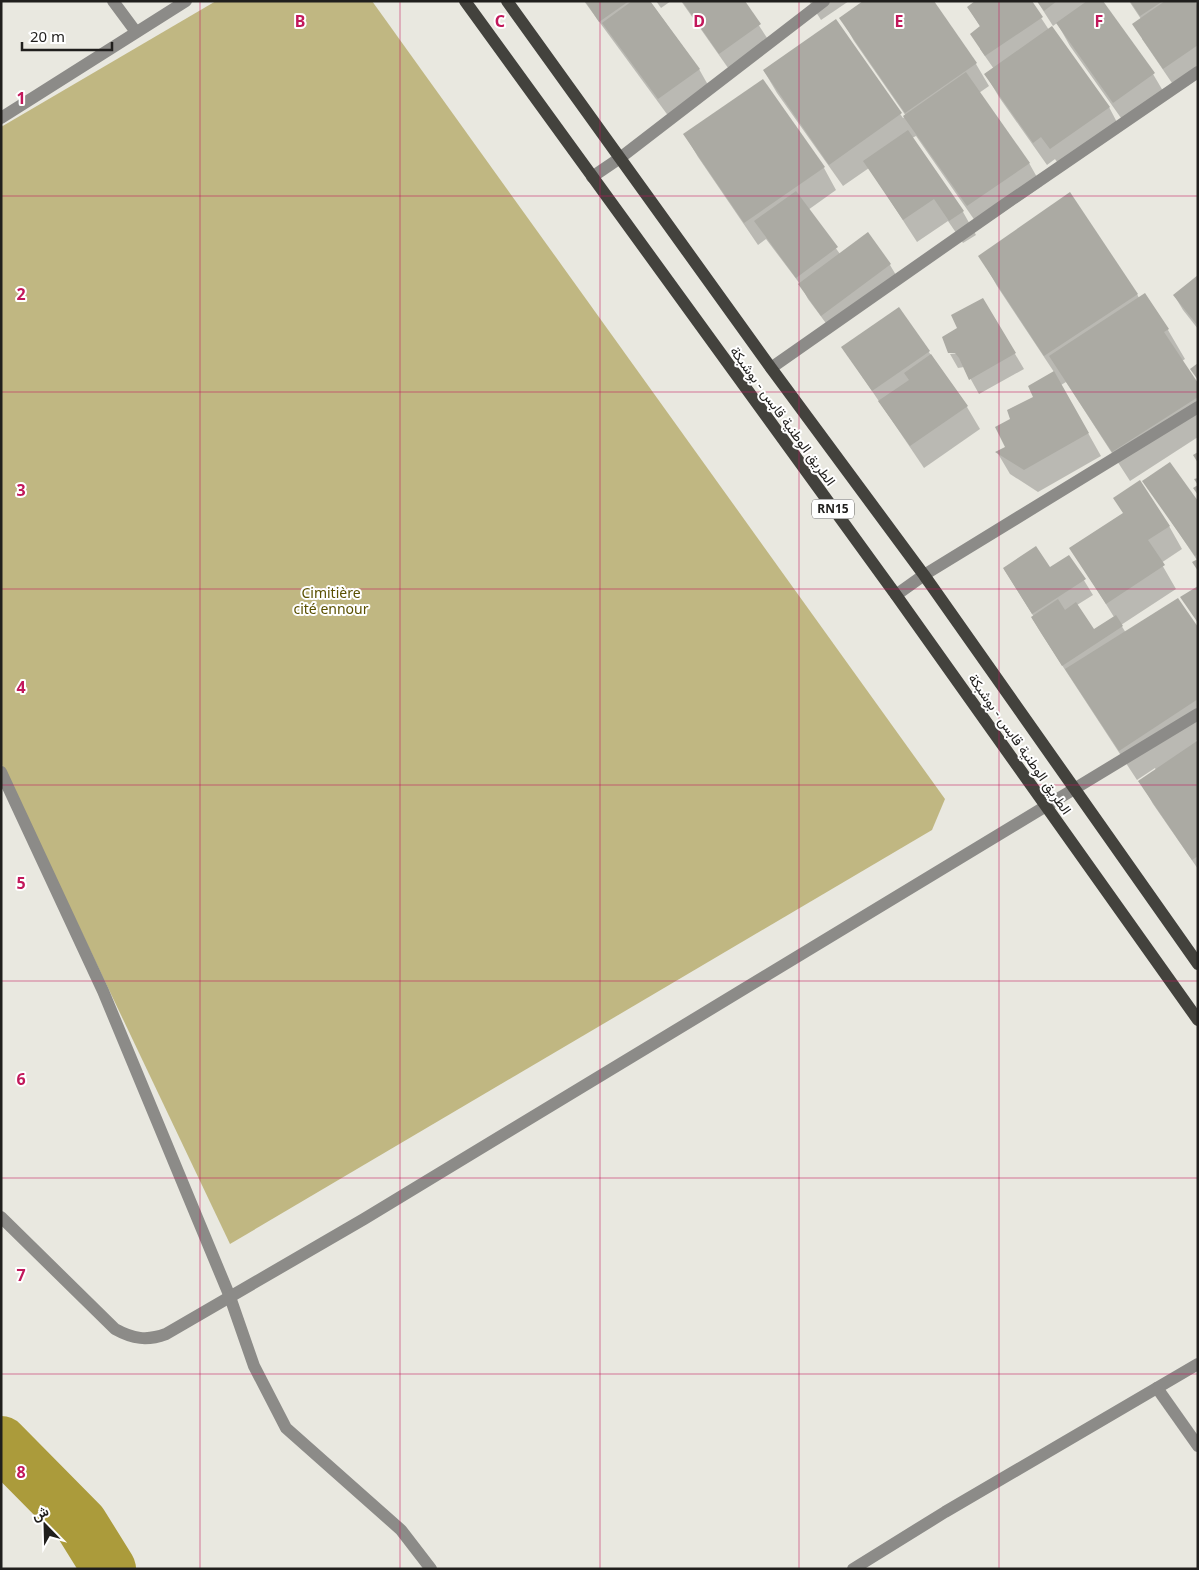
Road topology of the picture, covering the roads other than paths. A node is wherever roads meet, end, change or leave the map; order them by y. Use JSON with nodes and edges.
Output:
{"nodes":[{"id":1,"x":113,"y":1,"type":"edge"},
{"id":2,"x":186,"y":1,"type":"edge"},
{"id":3,"x":465,"y":1,"type":"edge"},
{"id":4,"x":507,"y":1,"type":"edge"},
{"id":5,"x":824,"y":1,"type":"edge"},
{"id":6,"x":136,"y":32,"type":"junction"},
{"id":7,"x":1198,"y":72,"type":"edge"},
{"id":8,"x":1,"y":118,"type":"edge"},
{"id":9,"x":620,"y":158,"type":"junction"},
{"id":10,"x":592,"y":177,"type":"junction"},
{"id":11,"x":771,"y":368,"type":"junction"},
{"id":12,"x":1198,"y":407,"type":"edge"},
{"id":13,"x":924,"y":575,"type":"junction"},
{"id":14,"x":896,"y":595,"type":"junction"},
{"id":15,"x":1198,"y":714,"type":"edge"},
{"id":16,"x":1,"y":772,"type":"edge"},
{"id":17,"x":1073,"y":788,"type":"junction"},
{"id":18,"x":5,"y":793,"type":"edge"},
{"id":19,"x":1046,"y":806,"type":"junction"},
{"id":20,"x":1198,"y":964,"type":"edge"},
{"id":21,"x":1198,"y":1020,"type":"edge"},
{"id":22,"x":1,"y":1217,"type":"edge"},
{"id":23,"x":230,"y":1297,"type":"junction"},
{"id":24,"x":1198,"y":1364,"type":"edge"},
{"id":25,"x":1157,"y":1388,"type":"junction"},
{"id":26,"x":1198,"y":1446,"type":"edge"},
{"id":27,"x":431,"y":1569,"type":"edge"},
{"id":28,"x":853,"y":1569,"type":"edge"}],
"edges":[{"from":1,"to":6,"type":"street"},
{"from":2,"to":6,"type":"street"},
{"from":3,"to":10,"type":"main road","name":"الطريق الوطنية قابس - بوشبكة","number":"RN15"},
{"from":4,"to":9,"type":"main road","name":"الطريق الوطنية قابس - بوشبكة","number":"RN15"},
{"from":5,"to":9,"type":"street"},
{"from":6,"to":8,"type":"street"},
{"from":7,"to":11,"type":"street"},
{"from":9,"to":10,"type":"street"},
{"from":9,"to":11,"type":"main road","name":"الطريق الوطنية قابس - بوشبكة","number":"RN15"},
{"from":10,"to":14,"type":"main road","name":"الطريق الوطنية قابس - بوشبكة","number":"RN15"},
{"from":11,"to":13,"type":"main road","name":"الطريق الوطنية قابس - بوشبكة","number":"RN15"},
{"from":12,"to":13,"type":"street"},
{"from":13,"to":14,"type":"street"},
{"from":13,"to":17,"type":"main road","name":"الطريق الوطنية قابس - بوشبكة","number":"RN15"},
{"from":14,"to":19,"type":"main road","name":"الطريق الوطنية قابس - بوشبكة","number":"RN15"},
{"from":15,"to":17,"type":"street"},
{"from":16,"to":18,"type":"street"},
{"from":17,"to":19,"type":"street"},
{"from":17,"to":20,"type":"main road","name":"الطريق الوطنية قابس - بوشبكة","number":"RN15"},
{"from":18,"to":23,"type":"street"},
{"from":19,"to":21,"type":"main road","name":"الطريق الوطنية قابس - بوشبكة","number":"RN15"},
{"from":19,"to":23,"type":"street"},
{"from":22,"to":23,"type":"street"},
{"from":23,"to":27,"type":"street"},
{"from":24,"to":25,"type":"street"},
{"from":25,"to":26,"type":"street"},
{"from":25,"to":28,"type":"street"}]}
